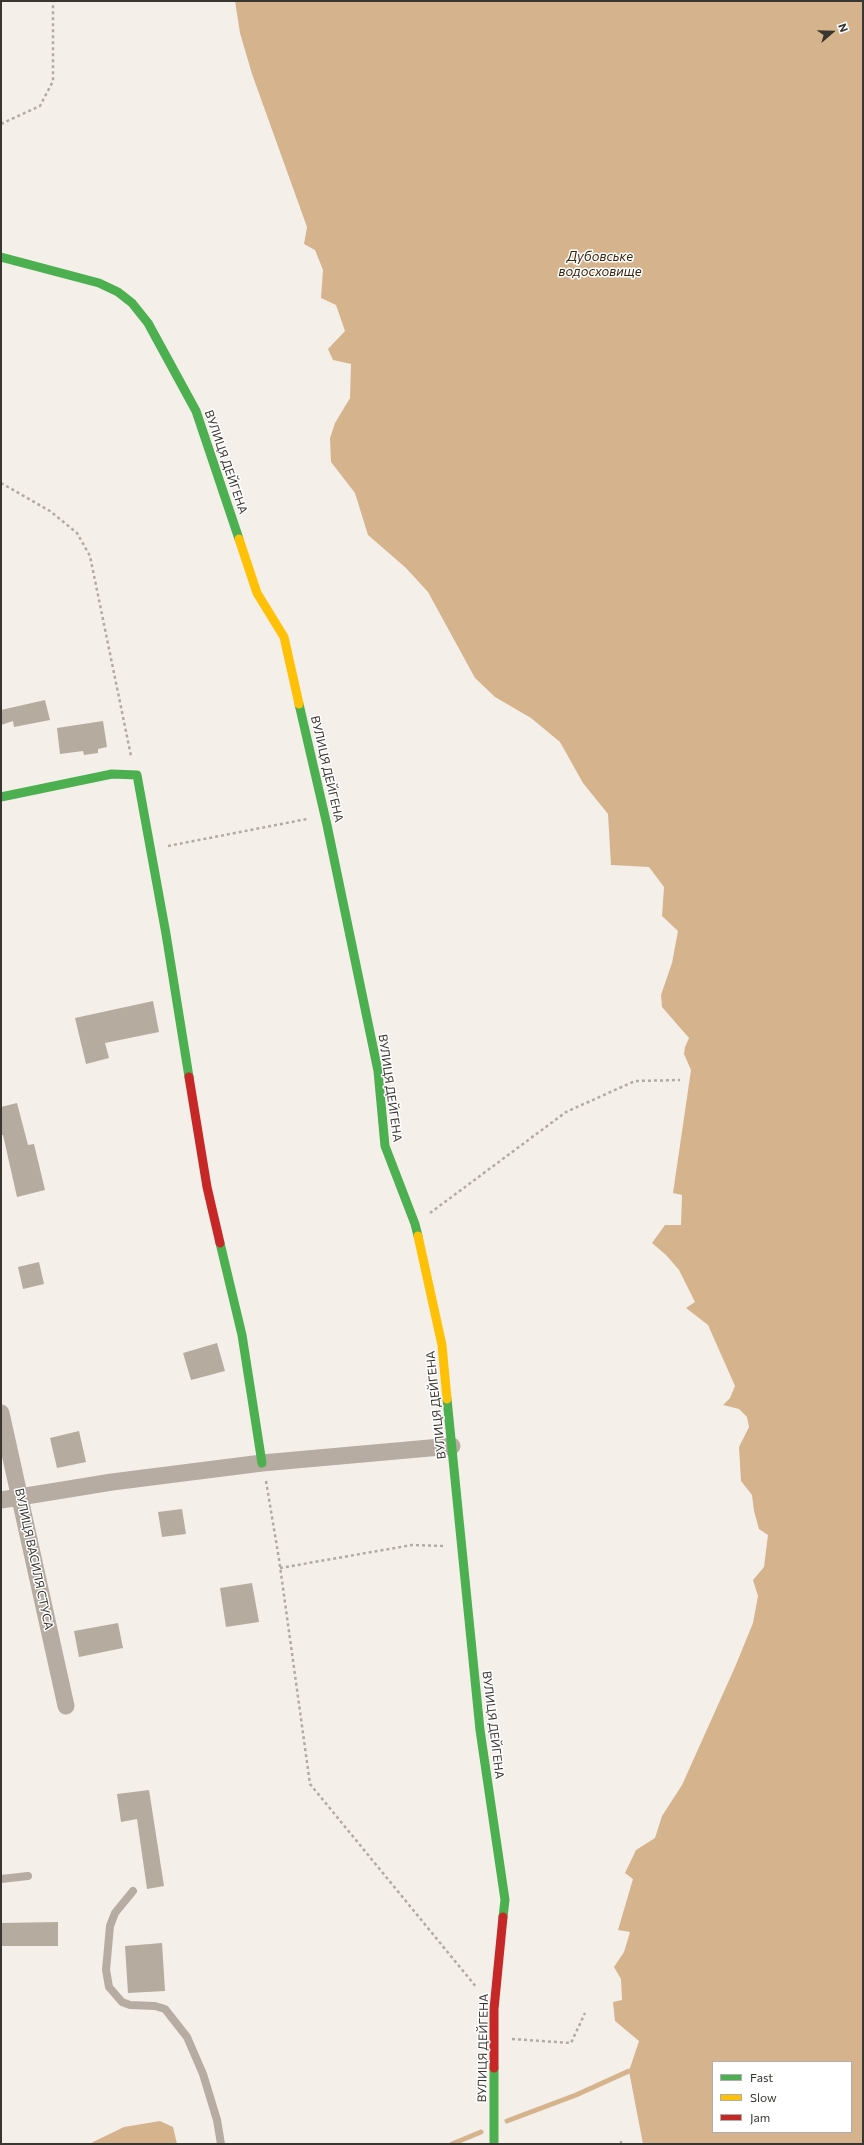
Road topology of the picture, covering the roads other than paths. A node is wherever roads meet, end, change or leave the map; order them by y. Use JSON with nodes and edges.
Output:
{"nodes":[{"id":1,"x":1,"y":257,"type":"edge"},
{"id":2,"x":1,"y":797,"type":"edge"},
{"id":3,"x":1,"y":1413,"type":"edge"},
{"id":4,"x":452,"y":1446,"type":"junction"},
{"id":5,"x":262,"y":1463,"type":"junction"},
{"id":6,"x":20,"y":1496,"type":"junction"},
{"id":7,"x":1,"y":1500,"type":"edge"},
{"id":8,"x":66,"y":1706,"type":"dead end"},
{"id":9,"x":28,"y":1876,"type":"dead end"},
{"id":10,"x":1,"y":1878,"type":"edge"},
{"id":11,"x":133,"y":1891,"type":"dead end"},
{"id":12,"x":221,"y":2144,"type":"edge"},
{"id":13,"x":494,"y":2144,"type":"edge"}],
"edges":[{"from":1,"to":4,"type":"street","name":"ВУЛИЦЯ ДЕЙГЕНА"},
{"from":2,"to":5,"type":"street"},
{"from":3,"to":6,"type":"street","name":"ВУЛИЦЯ ВАСИЛЯ СТУСА"},
{"from":4,"to":5,"type":"street"},
{"from":4,"to":13,"type":"street","name":"ВУЛИЦЯ ДЕЙГЕНА"},
{"from":5,"to":6,"type":"street"},
{"from":6,"to":7,"type":"street"},
{"from":6,"to":8,"type":"street","name":"ВУЛИЦЯ ВАСИЛЯ СТУСА"},
{"from":9,"to":10,"type":"lane"},
{"from":11,"to":12,"type":"lane"}]}
